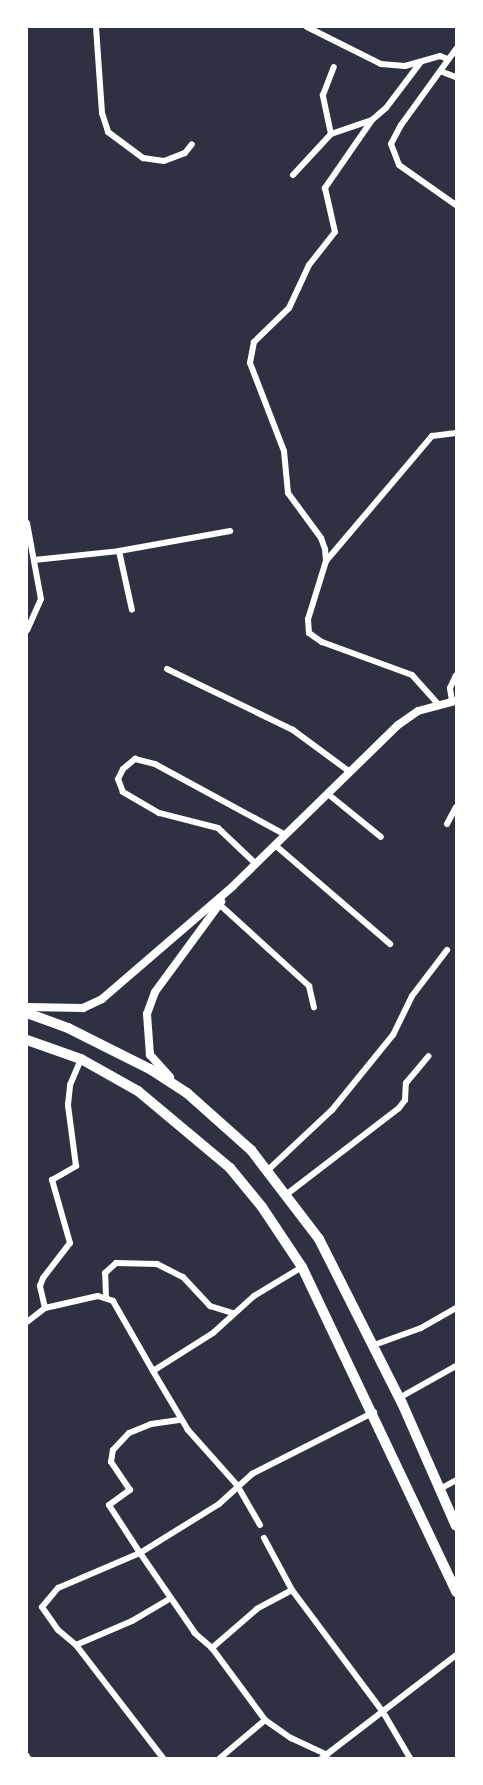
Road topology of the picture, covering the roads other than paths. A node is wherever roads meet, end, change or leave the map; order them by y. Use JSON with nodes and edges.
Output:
{"nodes":[{"id":1,"x":96,"y":27,"type":"edge"},
{"id":2,"x":307,"y":27,"type":"edge"},
{"id":3,"x":456,"y":49,"type":"edge"},
{"id":4,"x":448,"y":59,"type":"junction"},
{"id":5,"x":420,"y":63,"type":"junction"},
{"id":6,"x":334,"y":67,"type":"dead end"},
{"id":7,"x":440,"y":71,"type":"junction"},
{"id":8,"x":456,"y":77,"type":"edge"},
{"id":9,"x":372,"y":120,"type":"junction"},
{"id":10,"x":331,"y":134,"type":"junction"},
{"id":11,"x":192,"y":144,"type":"dead end"},
{"id":12,"x":293,"y":176,"type":"dead end"},
{"id":13,"x":456,"y":205,"type":"edge"},
{"id":14,"x":456,"y":433,"type":"edge"},
{"id":15,"x":27,"y":523,"type":"edge"},
{"id":16,"x":230,"y":531,"type":"dead end"},
{"id":17,"x":120,"y":551,"type":"junction"},
{"id":18,"x":34,"y":560,"type":"junction"},
{"id":19,"x":326,"y":561,"type":"junction"},
{"id":20,"x":132,"y":610,"type":"dead end"},
{"id":21,"x":27,"y":630,"type":"edge"},
{"id":22,"x":167,"y":669,"type":"dead end"},
{"id":23,"x":456,"y":675,"type":"edge"},
{"id":24,"x":454,"y":701,"type":"edge"},
{"id":25,"x":437,"y":703,"type":"junction"},
{"id":26,"x":350,"y":772,"type":"junction"},
{"id":27,"x":328,"y":794,"type":"junction"},
{"id":28,"x":456,"y":807,"type":"edge"},
{"id":29,"x":447,"y":824,"type":"dead end"},
{"id":30,"x":286,"y":835,"type":"junction"},
{"id":31,"x":381,"y":837,"type":"dead end"},
{"id":32,"x":275,"y":845,"type":"junction"},
{"id":33,"x":256,"y":864,"type":"junction"},
{"id":34,"x":232,"y":887,"type":"junction"},
{"id":35,"x":219,"y":904,"type":"junction"},
{"id":36,"x":390,"y":944,"type":"dead end"},
{"id":37,"x":447,"y":950,"type":"dead end"},
{"id":38,"x":27,"y":1007,"type":"edge"},
{"id":39,"x":314,"y":1007,"type":"dead end"},
{"id":40,"x":27,"y":1013,"type":"edge"},
{"id":41,"x":27,"y":1040,"type":"edge"},
{"id":42,"x":429,"y":1056,"type":"dead end"},
{"id":43,"x":81,"y":1059,"type":"junction"},
{"id":44,"x":187,"y":1093,"type":"junction"},
{"id":45,"x":268,"y":1170,"type":"junction"},
{"id":46,"x":287,"y":1194,"type":"junction"},
{"id":47,"x":302,"y":1266,"type":"junction"},
{"id":48,"x":106,"y":1297,"type":"junction"},
{"id":49,"x":45,"y":1308,"type":"junction"},
{"id":50,"x":456,"y":1308,"type":"edge"},
{"id":51,"x":233,"y":1313,"type":"junction"},
{"id":52,"x":27,"y":1322,"type":"edge"},
{"id":53,"x":374,"y":1345,"type":"junction"},
{"id":54,"x":456,"y":1366,"type":"edge"},
{"id":55,"x":153,"y":1371,"type":"junction"},
{"id":56,"x":399,"y":1398,"type":"junction"},
{"id":57,"x":374,"y":1412,"type":"junction"},
{"id":58,"x":181,"y":1420,"type":"junction"},
{"id":59,"x":456,"y":1480,"type":"edge"},
{"id":60,"x":237,"y":1485,"type":"junction"},
{"id":61,"x":440,"y":1489,"type":"junction"},
{"id":62,"x":260,"y":1525,"type":"dead end"},
{"id":63,"x":456,"y":1526,"type":"edge"},
{"id":64,"x":264,"y":1539,"type":"dead end"},
{"id":65,"x":140,"y":1553,"type":"junction"},
{"id":66,"x":292,"y":1590,"type":"junction"},
{"id":67,"x":456,"y":1592,"type":"edge"},
{"id":68,"x":171,"y":1598,"type":"junction"},
{"id":69,"x":76,"y":1644,"type":"junction"},
{"id":70,"x":212,"y":1648,"type":"junction"},
{"id":71,"x":456,"y":1655,"type":"edge"},
{"id":72,"x":383,"y":1712,"type":"junction"},
{"id":73,"x":265,"y":1720,"type":"junction"},
{"id":74,"x":325,"y":1756,"type":"edge"},
{"id":75,"x":163,"y":1758,"type":"edge"},
{"id":76,"x":220,"y":1758,"type":"edge"},
{"id":77,"x":410,"y":1758,"type":"edge"}],
"edges":[{"from":1,"to":11,"type":"street"},
{"from":2,"to":5,"type":"street"},
{"from":3,"to":4,"type":"street"},
{"from":4,"to":5,"type":"street"},
{"from":4,"to":7,"type":"street"},
{"from":5,"to":9,"type":"street"},
{"from":6,"to":10,"type":"street"},
{"from":7,"to":8,"type":"street"},
{"from":7,"to":13,"type":"street"},
{"from":9,"to":10,"type":"street"},
{"from":9,"to":19,"type":"street"},
{"from":10,"to":12,"type":"street"},
{"from":14,"to":19,"type":"street"},
{"from":15,"to":18,"type":"street"},
{"from":16,"to":17,"type":"street"},
{"from":17,"to":18,"type":"street"},
{"from":17,"to":20,"type":"street"},
{"from":18,"to":21,"type":"street"},
{"from":19,"to":25,"type":"street"},
{"from":22,"to":26,"type":"street"},
{"from":23,"to":24,"type":"street"},
{"from":24,"to":25,"type":"street"},
{"from":25,"to":26,"type":"street"},
{"from":26,"to":27,"type":"street"},
{"from":27,"to":30,"type":"street"},
{"from":27,"to":31,"type":"street"},
{"from":28,"to":29,"type":"street"},
{"from":30,"to":32,"type":"street"},
{"from":30,"to":33,"type":"street"},
{"from":32,"to":33,"type":"street"},
{"from":32,"to":36,"type":"street"},
{"from":33,"to":34,"type":"street"},
{"from":34,"to":35,"type":"street"},
{"from":34,"to":38,"type":"street"},
{"from":35,"to":39,"type":"street"},
{"from":35,"to":44,"type":"street"},
{"from":37,"to":45,"type":"street"},
{"from":40,"to":44,"type":"highway"},
{"from":41,"to":43,"type":"highway"},
{"from":42,"to":46,"type":"street"},
{"from":43,"to":47,"type":"highway"},
{"from":43,"to":49,"type":"street"},
{"from":44,"to":45,"type":"highway"},
{"from":45,"to":46,"type":"highway"},
{"from":46,"to":53,"type":"highway"},
{"from":47,"to":51,"type":"street"},
{"from":47,"to":57,"type":"highway"},
{"from":48,"to":49,"type":"street"},
{"from":48,"to":51,"type":"street"},
{"from":48,"to":55,"type":"street"},
{"from":49,"to":52,"type":"street"},
{"from":50,"to":53,"type":"street"},
{"from":51,"to":55,"type":"street"},
{"from":53,"to":56,"type":"highway"},
{"from":54,"to":56,"type":"street"},
{"from":55,"to":58,"type":"street"},
{"from":56,"to":61,"type":"highway"},
{"from":57,"to":60,"type":"street"},
{"from":57,"to":67,"type":"highway"},
{"from":58,"to":60,"type":"street"},
{"from":58,"to":65,"type":"street"},
{"from":59,"to":61,"type":"street"},
{"from":60,"to":62,"type":"street"},
{"from":60,"to":65,"type":"street"},
{"from":61,"to":63,"type":"highway"},
{"from":64,"to":66,"type":"street"},
{"from":65,"to":68,"type":"street"},
{"from":65,"to":69,"type":"street"},
{"from":66,"to":70,"type":"street"},
{"from":66,"to":72,"type":"street"},
{"from":68,"to":69,"type":"street"},
{"from":68,"to":70,"type":"street"},
{"from":69,"to":75,"type":"street"},
{"from":70,"to":73,"type":"street"},
{"from":71,"to":72,"type":"street"},
{"from":72,"to":74,"type":"street"},
{"from":72,"to":77,"type":"street"},
{"from":73,"to":74,"type":"street"},
{"from":73,"to":76,"type":"street"}]}
